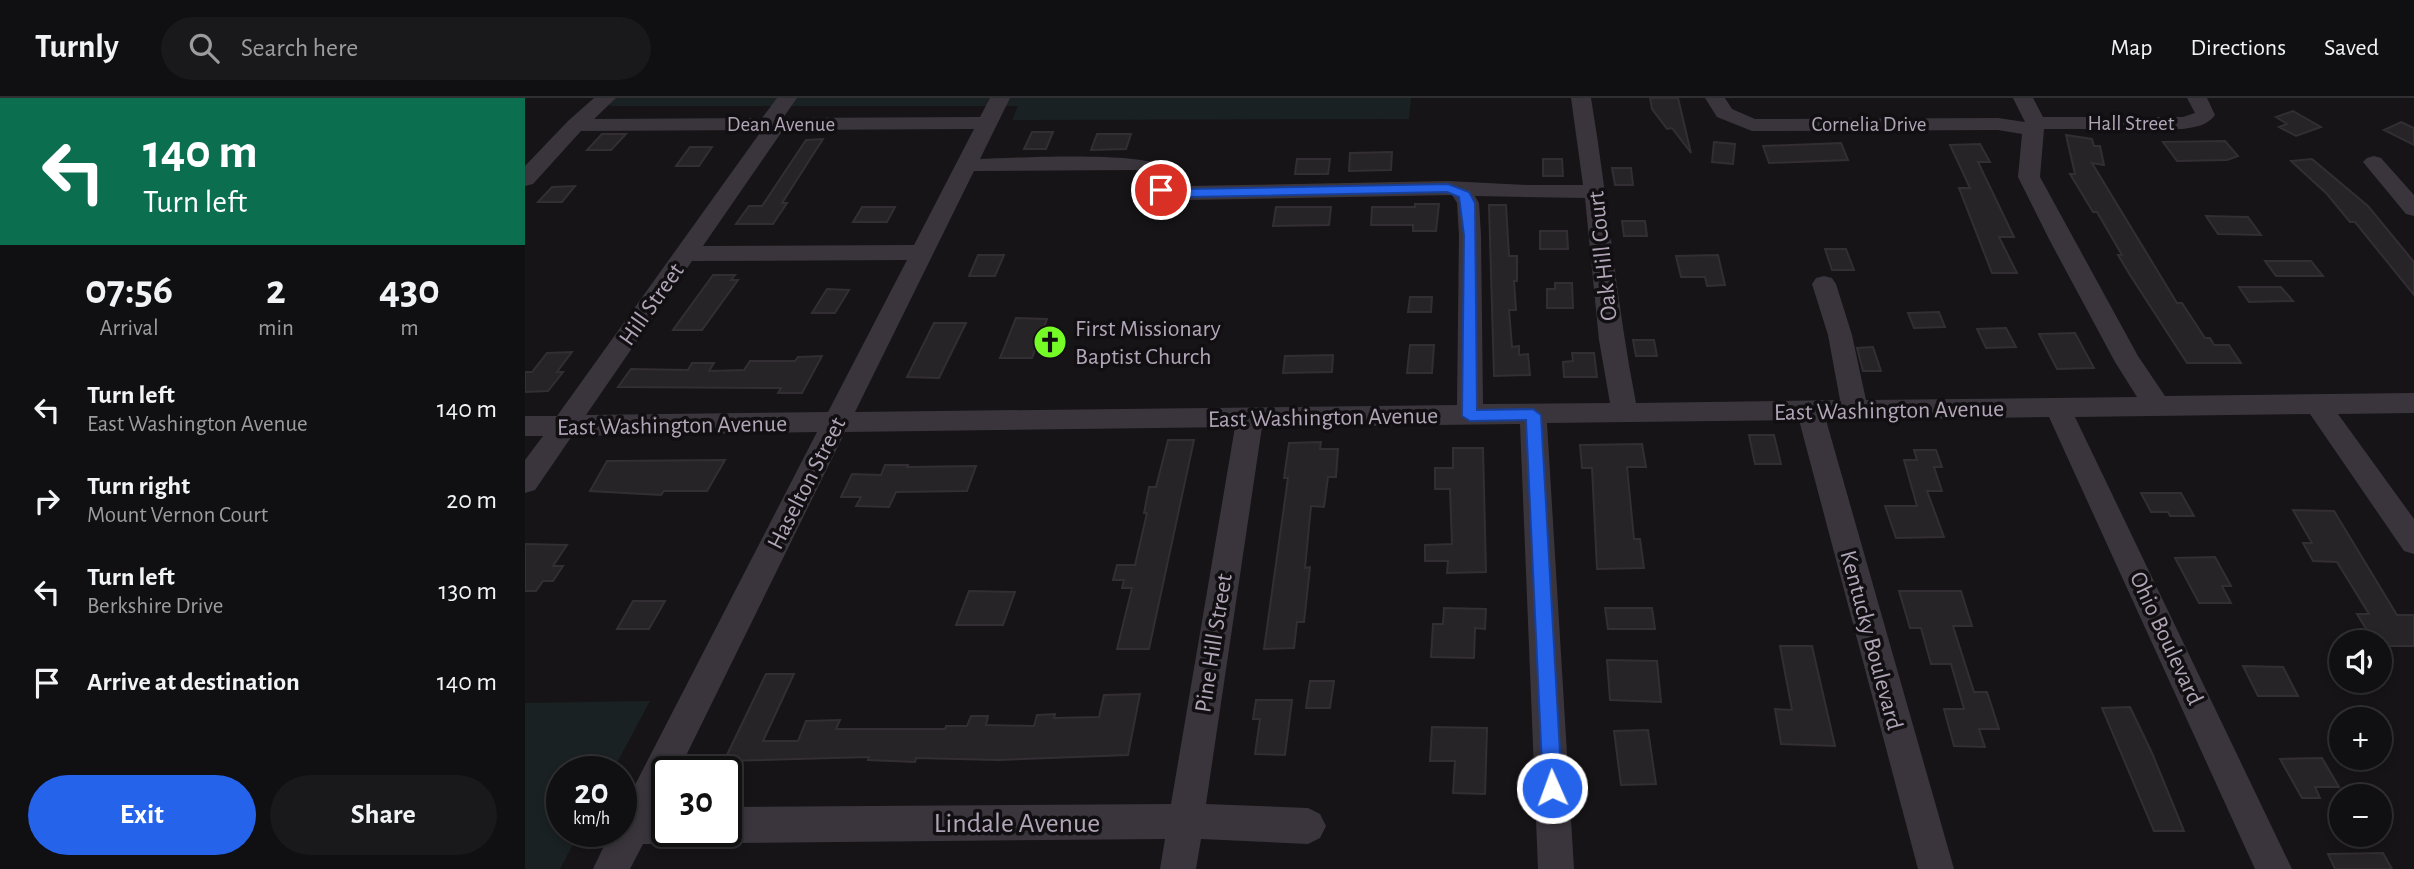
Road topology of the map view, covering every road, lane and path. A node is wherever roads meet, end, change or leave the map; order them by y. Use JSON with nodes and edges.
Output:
{"nodes":[{"id":1,"x":606,"y":98,"type":"edge"},
{"id":2,"x":787,"y":98,"type":"edge"},
{"id":3,"x":1000,"y":98,"type":"edge"},
{"id":4,"x":1581,"y":98,"type":"edge"},
{"id":5,"x":1715,"y":98,"type":"edge"},
{"id":6,"x":2022,"y":98,"type":"edge"},
{"id":7,"x":2197,"y":98,"type":"edge"},
{"id":8,"x":1874,"y":102,"type":"dead end"},
{"id":9,"x":988,"y":123,"type":"junction"},
{"id":10,"x":1881,"y":123,"type":"junction"},
{"id":11,"x":772,"y":124,"type":"junction"},
{"id":12,"x":575,"y":125,"type":"junction"},
{"id":13,"x":2035,"y":126,"type":"junction"},
{"id":14,"x":2374,"y":162,"type":"dead end"},
{"id":15,"x":967,"y":165,"type":"junction"},
{"id":16,"x":525,"y":178,"type":"edge"},
{"id":17,"x":1460,"y":191,"type":"junction"},
{"id":18,"x":1594,"y":191,"type":"junction"},
{"id":19,"x":2414,"y":209,"type":"edge"},
{"id":20,"x":923,"y":252,"type":"junction"},
{"id":21,"x":686,"y":254,"type":"junction"},
{"id":22,"x":1824,"y":284,"type":"dead end"},
{"id":23,"x":2414,"y":403,"type":"edge"},
{"id":24,"x":2317,"y":404,"type":"junction"},
{"id":25,"x":2158,"y":407,"type":"junction"},
{"id":26,"x":2058,"y":408,"type":"junction"},
{"id":27,"x":1809,"y":411,"type":"junction"},
{"id":28,"x":1855,"y":411,"type":"junction"},
{"id":29,"x":1625,"y":414,"type":"junction"},
{"id":30,"x":1533,"y":415,"type":"junction"},
{"id":31,"x":1470,"y":416,"type":"junction"},
{"id":32,"x":1249,"y":418,"type":"junction"},
{"id":33,"x":837,"y":424,"type":"junction"},
{"id":34,"x":525,"y":426,"type":"edge"},
{"id":35,"x":565,"y":426,"type":"junction"},
{"id":36,"x":525,"y":482,"type":"edge"},
{"id":37,"x":2414,"y":542,"type":"edge"},
{"id":38,"x":1185,"y":821,"type":"junction"},
{"id":39,"x":742,"y":825,"type":"edge"},
{"id":40,"x":650,"y":826,"type":"edge"},
{"id":41,"x":1308,"y":826,"type":"dead end"},
{"id":42,"x":611,"y":869,"type":"edge"},
{"id":43,"x":1178,"y":869,"type":"edge"},
{"id":44,"x":1556,"y":869,"type":"edge"},
{"id":45,"x":1936,"y":869,"type":"edge"},
{"id":46,"x":2274,"y":869,"type":"edge"}],
"edges":[{"from":1,"to":12,"type":"street"},
{"from":2,"to":11,"type":"street","name":"Hill Street"},
{"from":3,"to":9,"type":"street","name":"Haselton Street"},
{"from":4,"to":18,"type":"street","name":"Oak Hill Court"},
{"from":5,"to":10,"type":"street","name":"Cornelia Drive"},
{"from":6,"to":13,"type":"street"},
{"from":7,"to":13,"type":"street","name":"Hall Street"},
{"from":8,"to":10,"type":"street"},
{"from":9,"to":11,"type":"street","name":"Dean Avenue"},
{"from":9,"to":15,"type":"street","name":"Haselton Street"},
{"from":10,"to":13,"type":"street","name":"Cornelia Drive"},
{"from":11,"to":12,"type":"street","name":"Dean Avenue"},
{"from":11,"to":21,"type":"street","name":"Hill Street"},
{"from":12,"to":16,"type":"street"},
{"from":13,"to":25,"type":"street"},
{"from":14,"to":19,"type":"street"},
{"from":15,"to":17,"type":"street"},
{"from":15,"to":20,"type":"street","name":"Haselton Street"},
{"from":17,"to":18,"type":"street"},
{"from":17,"to":31,"type":"street"},
{"from":18,"to":29,"type":"street","name":"Oak Hill Court"},
{"from":20,"to":21,"type":"street"},
{"from":20,"to":33,"type":"street","name":"Haselton Street"},
{"from":21,"to":35,"type":"street","name":"Hill Street"},
{"from":22,"to":28,"type":"street"},
{"from":23,"to":24,"type":"street","name":"East Washington Avenue"},
{"from":24,"to":25,"type":"street","name":"East Washington Avenue"},
{"from":24,"to":37,"type":"street"},
{"from":25,"to":26,"type":"street","name":"East Washington Avenue"},
{"from":26,"to":28,"type":"street","name":"East Washington Avenue"},
{"from":26,"to":46,"type":"street","name":"Ohio Boulevard"},
{"from":27,"to":28,"type":"street","name":"East Washington Avenue"},
{"from":27,"to":29,"type":"street","name":"East Washington Avenue"},
{"from":27,"to":45,"type":"street","name":"Kentucky Boulevard"},
{"from":29,"to":30,"type":"street","name":"East Washington Avenue"},
{"from":30,"to":31,"type":"street","name":"East Washington Avenue"},
{"from":30,"to":44,"type":"street"},
{"from":31,"to":32,"type":"street","name":"East Washington Avenue"},
{"from":32,"to":33,"type":"street","name":"East Washington Avenue"},
{"from":32,"to":38,"type":"street","name":"Pine Hill Street"},
{"from":33,"to":35,"type":"street","name":"East Washington Avenue"},
{"from":33,"to":40,"type":"street","name":"Haselton Street"},
{"from":34,"to":35,"type":"street","name":"East Washington Avenue"},
{"from":35,"to":36,"type":"street","name":"Hill Street"},
{"from":38,"to":39,"type":"street","name":"Lindale Avenue"},
{"from":38,"to":41,"type":"street","name":"Lindale Avenue"},
{"from":38,"to":43,"type":"street","name":"Pine Hill Street"},
{"from":40,"to":42,"type":"street","name":"Haselton Street"}]}
